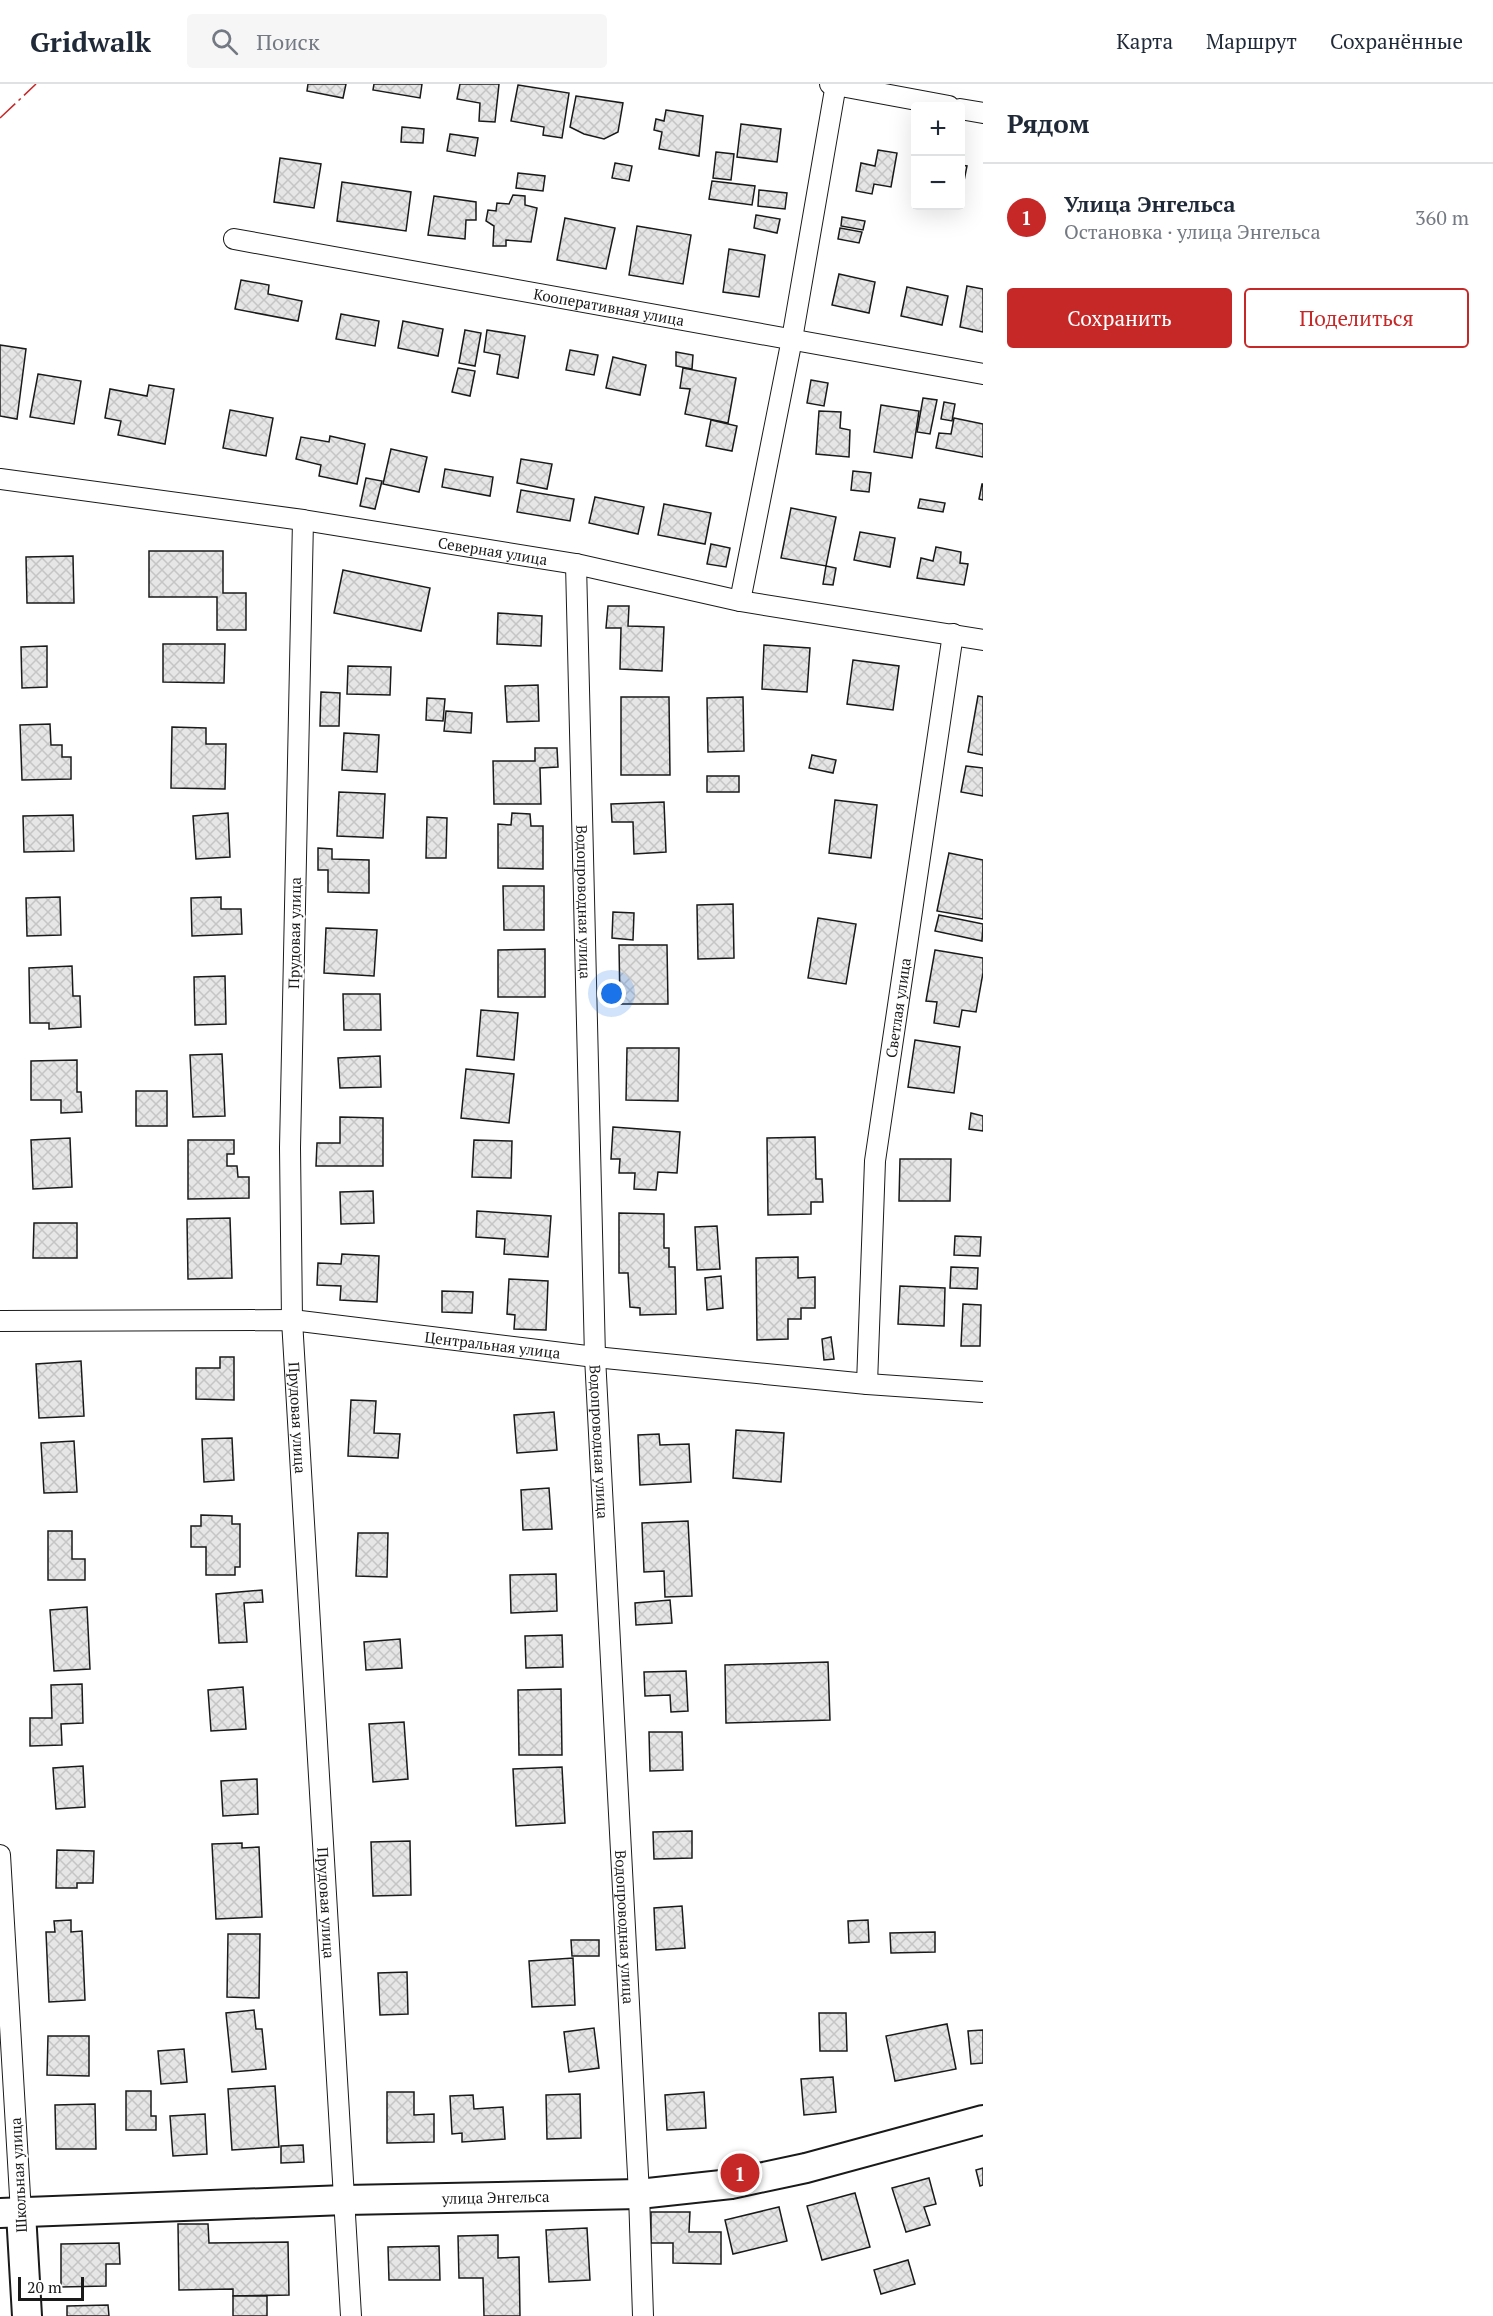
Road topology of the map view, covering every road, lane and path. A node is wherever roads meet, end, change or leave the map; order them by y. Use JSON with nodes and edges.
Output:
{"nodes":[{"id":1,"x":834,"y":84,"type":"edge"},
{"id":2,"x":928,"y":102,"type":"edge"},
{"id":3,"x":965,"y":110,"type":"edge"},
{"id":4,"x":983,"y":113,"type":"edge"},
{"id":5,"x":234,"y":239,"type":"dead end"},
{"id":6,"x":792,"y":339,"type":"junction"},
{"id":7,"x":983,"y":374,"type":"edge"},
{"id":8,"x":0,"y":479,"type":"edge"},
{"id":9,"x":303,"y":520,"type":"junction"},
{"id":10,"x":576,"y":564,"type":"junction"},
{"id":11,"x":740,"y":601,"type":"junction"},
{"id":12,"x":952,"y":634,"type":"junction"},
{"id":13,"x":983,"y":640,"type":"edge"},
{"id":14,"x":292,"y":1320,"type":"junction"},
{"id":15,"x":0,"y":1321,"type":"edge"},
{"id":16,"x":595,"y":1357,"type":"junction"},
{"id":17,"x":867,"y":1384,"type":"junction"},
{"id":18,"x":983,"y":1392,"type":"edge"},
{"id":19,"x":0,"y":1855,"type":"edge"},
{"id":20,"x":983,"y":2120,"type":"edge"},
{"id":21,"x":639,"y":2194,"type":"junction"},
{"id":22,"x":345,"y":2200,"type":"junction"},
{"id":23,"x":10,"y":2213,"type":"edge"},
{"id":24,"x":27,"y":2316,"type":"edge"},
{"id":25,"x":351,"y":2316,"type":"edge"},
{"id":26,"x":644,"y":2316,"type":"edge"}],
"edges":[{"from":1,"to":2,"type":"street"},
{"from":1,"to":6,"type":"street"},
{"from":3,"to":4,"type":"street"},
{"from":5,"to":6,"type":"street","name":"Кооперативная улица"},
{"from":6,"to":7,"type":"street","name":"Кооперативная улица"},
{"from":6,"to":11,"type":"street"},
{"from":8,"to":9,"type":"street","name":"Северная улица"},
{"from":9,"to":10,"type":"street","name":"Северная улица"},
{"from":9,"to":14,"type":"street","name":"Прудовая улица"},
{"from":10,"to":11,"type":"street","name":"Северная улица"},
{"from":10,"to":16,"type":"street","name":"Водопроводная улица"},
{"from":11,"to":12,"type":"street","name":"Северная улица"},
{"from":12,"to":13,"type":"street","name":"Северная улица"},
{"from":12,"to":17,"type":"street","name":"Светлая улица"},
{"from":14,"to":15,"type":"street","name":"Центральная улица"},
{"from":14,"to":16,"type":"street","name":"Центральная улица"},
{"from":14,"to":22,"type":"street","name":"Прудовая улица"},
{"from":16,"to":17,"type":"street","name":"Центральная улица"},
{"from":16,"to":21,"type":"street","name":"Водопроводная улица"},
{"from":17,"to":18,"type":"street","name":"Центральная улица"},
{"from":19,"to":23,"type":"street","name":"Школьная улица"},
{"from":20,"to":21,"type":"street","name":"улица Энгельса"},
{"from":21,"to":22,"type":"street","name":"улица Энгельса"},
{"from":21,"to":26,"type":"street","name":"Водопроводная улица"},
{"from":22,"to":23,"type":"street","name":"улица Энгельса"},
{"from":22,"to":25,"type":"street","name":"Прудовая улица"},
{"from":23,"to":24,"type":"street","name":"Школьная улица"}]}
